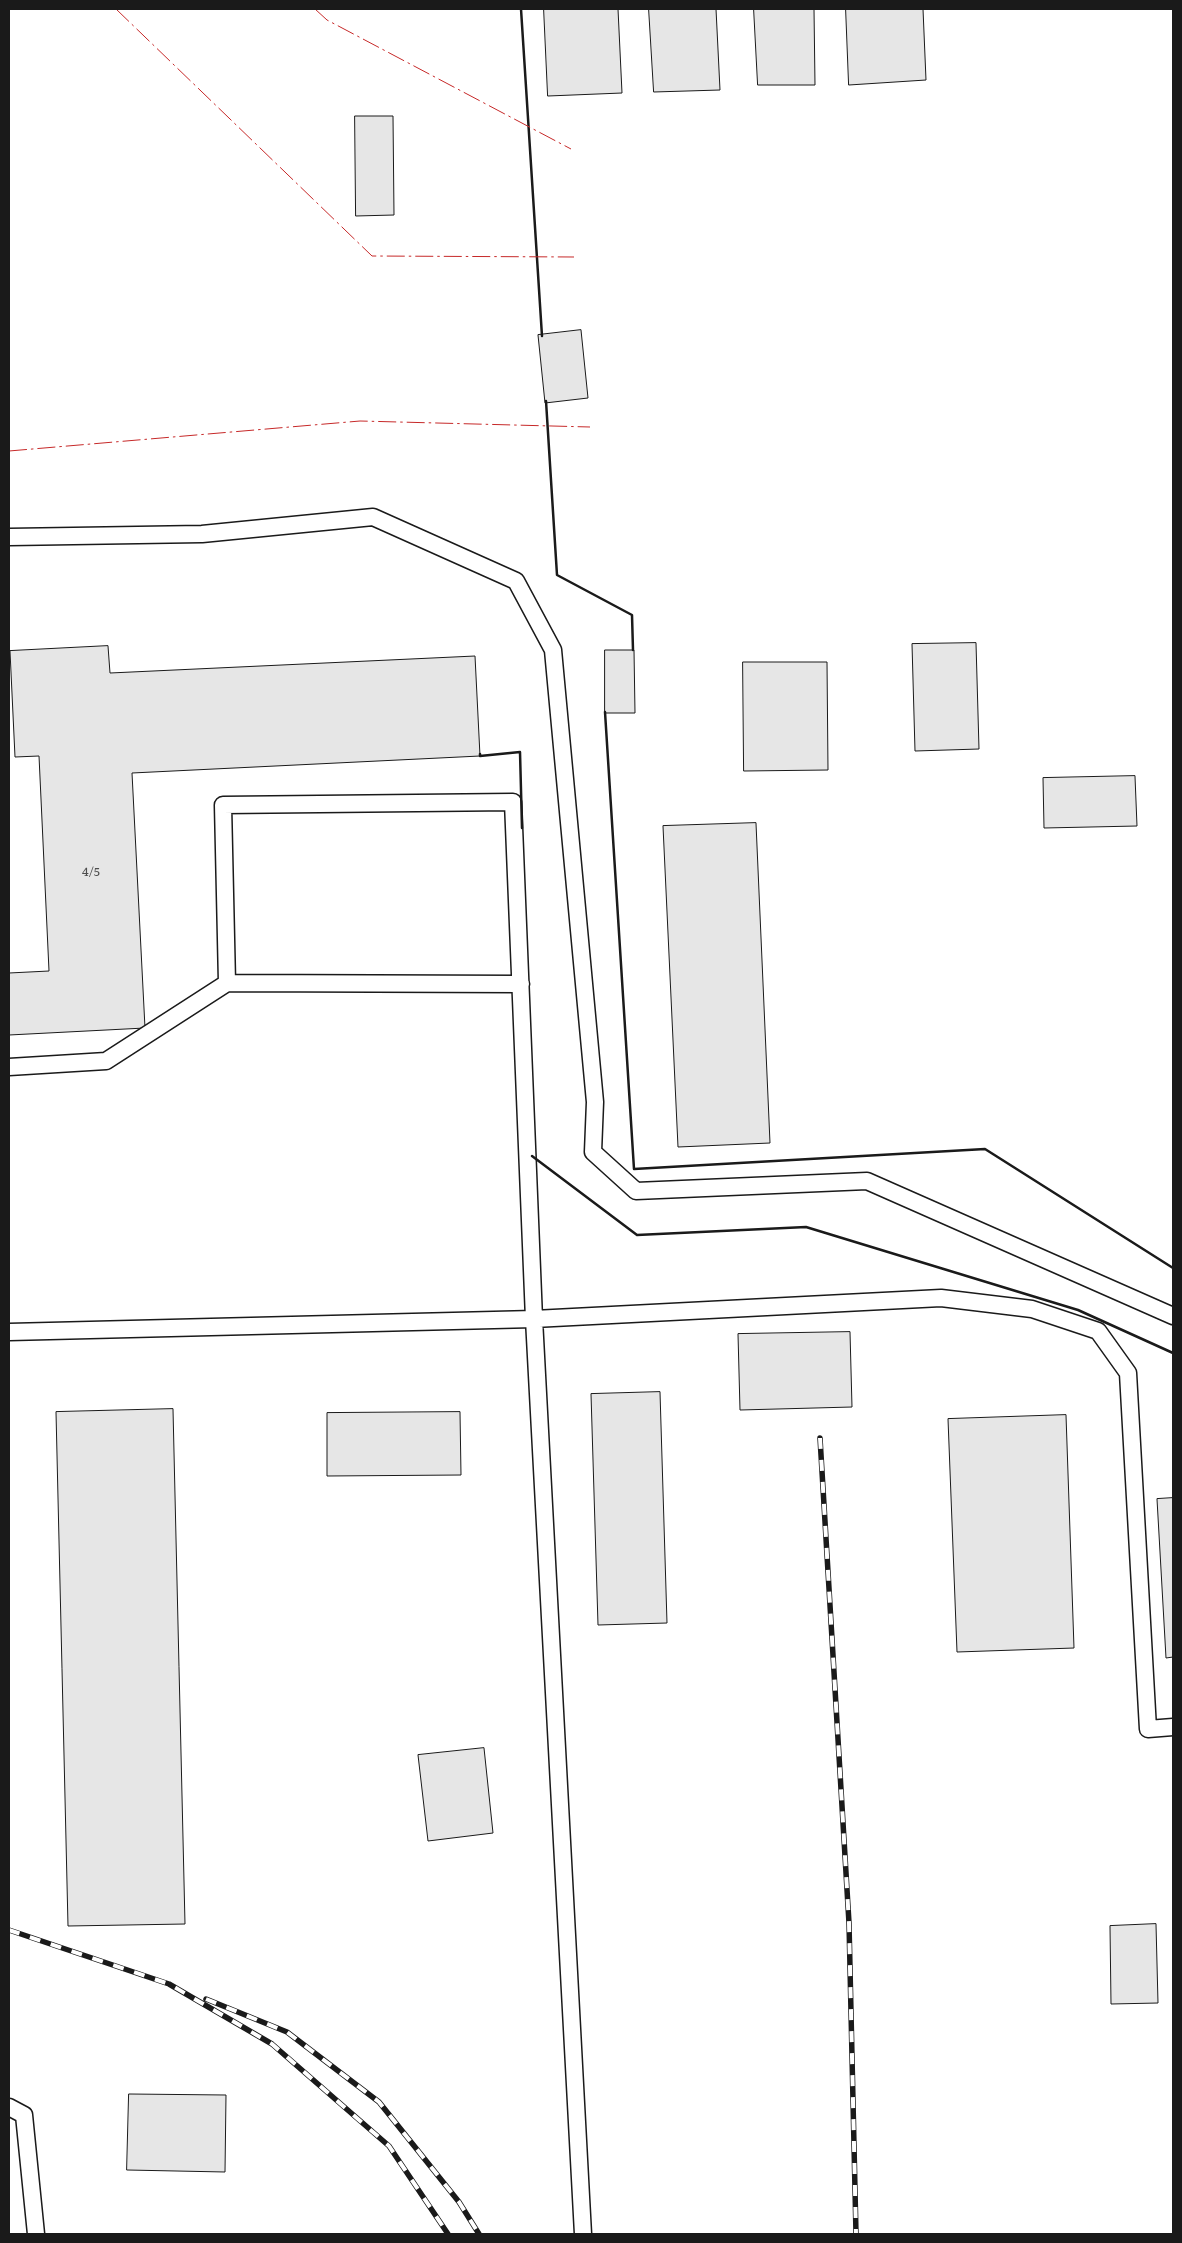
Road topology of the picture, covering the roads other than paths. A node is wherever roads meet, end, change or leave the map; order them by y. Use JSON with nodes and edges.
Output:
{"nodes":[{"id":1,"x":9,"y":537,"type":"edge"},
{"id":2,"x":228,"y":983,"type":"junction"},
{"id":3,"x":521,"y":984,"type":"junction"},
{"id":4,"x":9,"y":1068,"type":"edge"},
{"id":5,"x":1173,"y":1316,"type":"edge"},
{"id":6,"x":534,"y":1319,"type":"junction"},
{"id":7,"x":9,"y":1332,"type":"edge"},
{"id":8,"x":1173,"y":1727,"type":"edge"},
{"id":9,"x":9,"y":2107,"type":"edge"},
{"id":10,"x":36,"y":2234,"type":"edge"},
{"id":11,"x":583,"y":2234,"type":"edge"}],
"edges":[{"from":1,"to":5,"type":"lane"},
{"from":2,"to":3,"type":"lane"},
{"from":2,"to":3,"type":"lane"},
{"from":2,"to":4,"type":"lane"},
{"from":3,"to":6,"type":"lane"},
{"from":6,"to":7,"type":"lane"},
{"from":6,"to":8,"type":"lane"},
{"from":6,"to":11,"type":"lane"},
{"from":9,"to":10,"type":"lane"}]}
